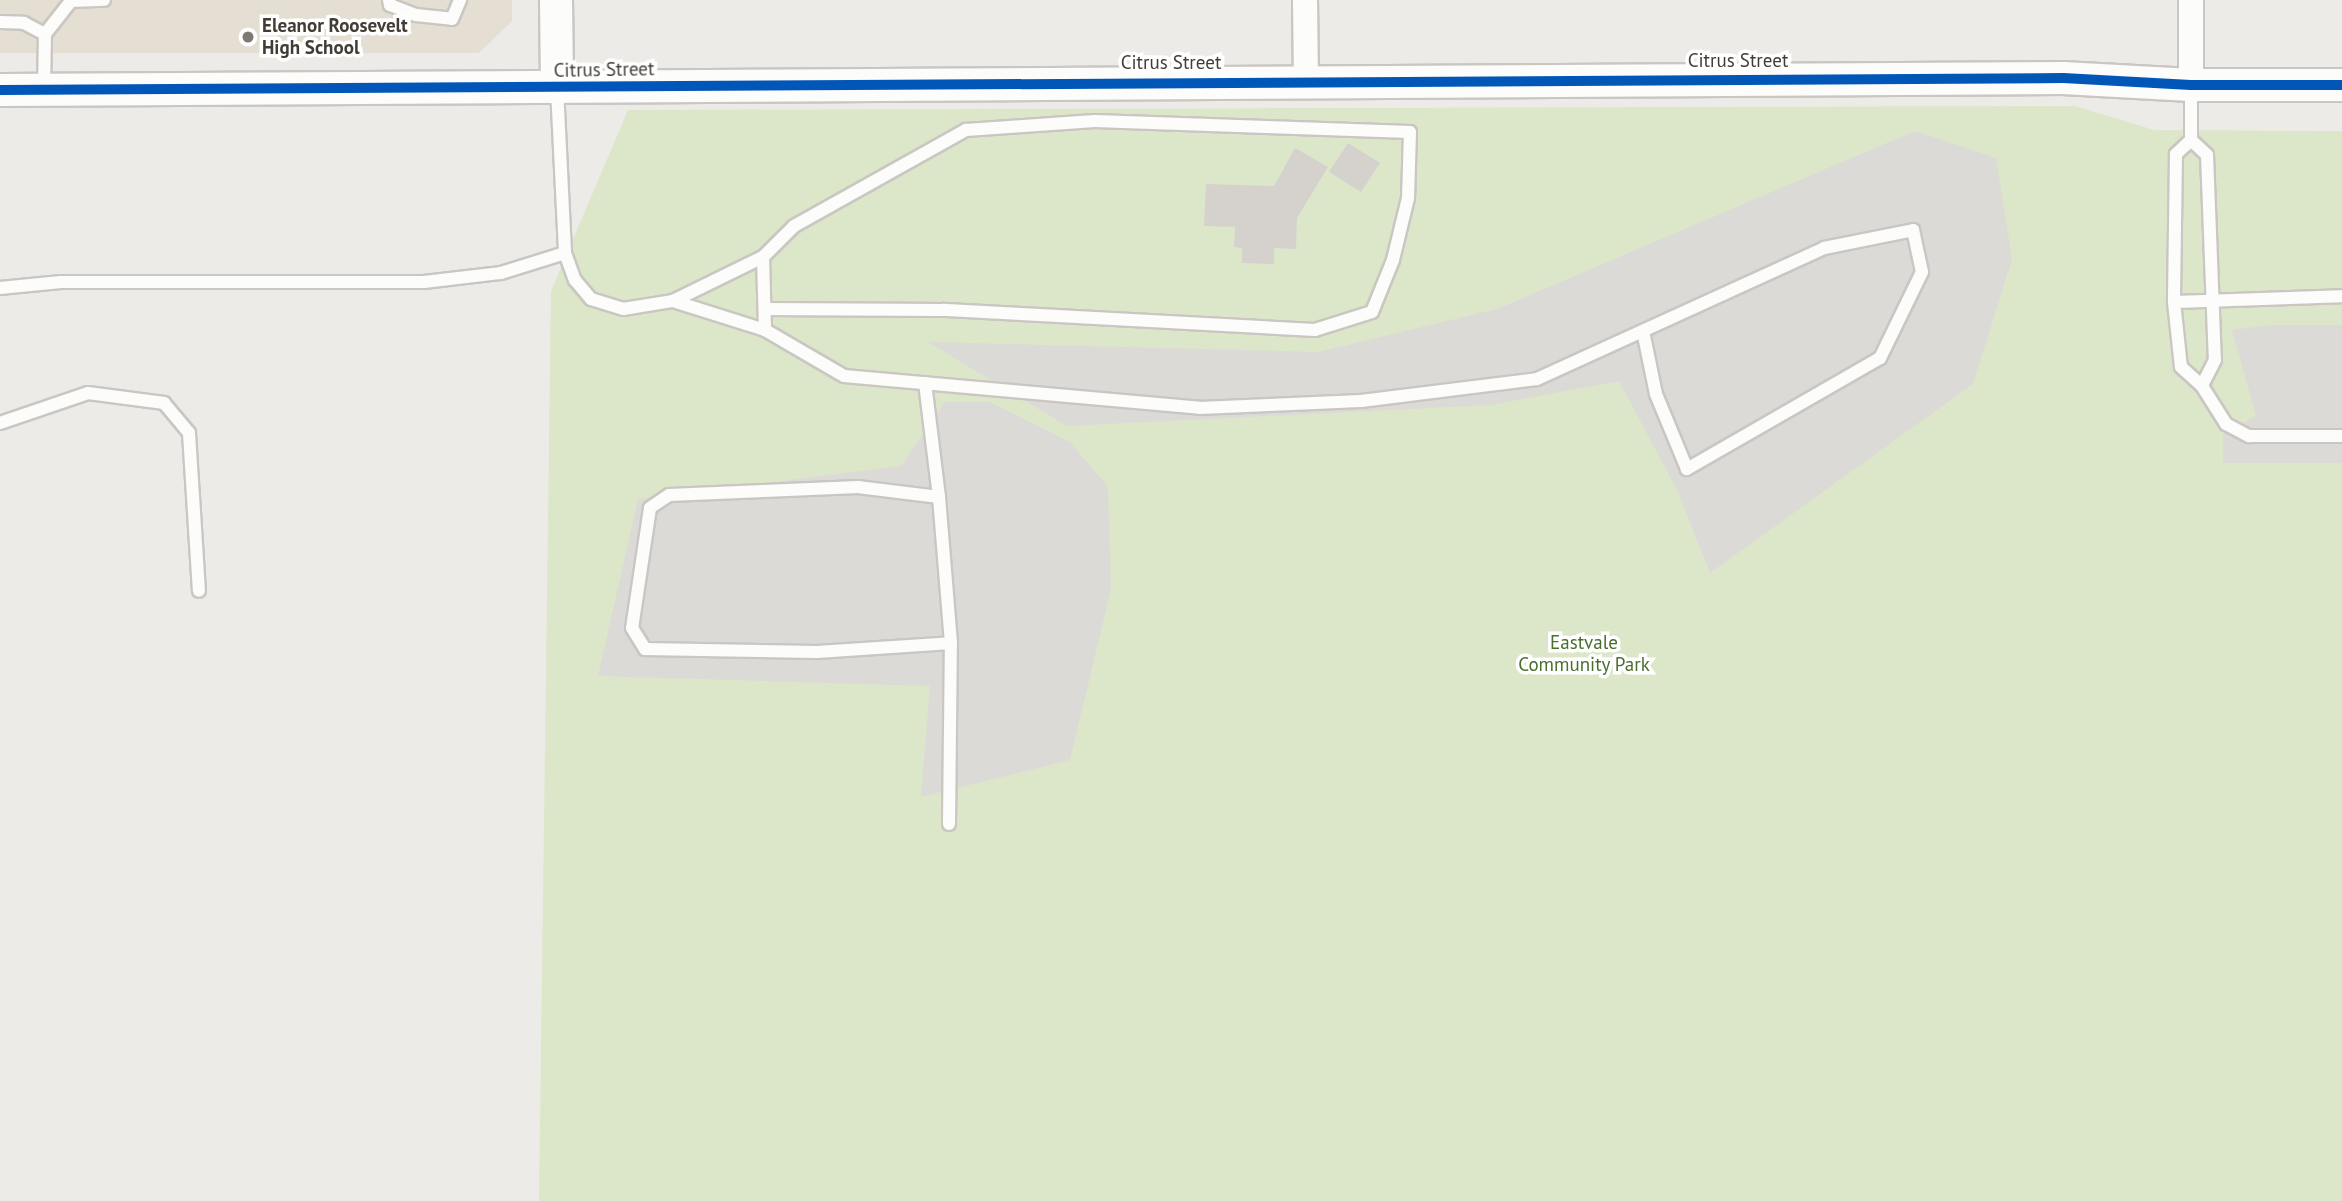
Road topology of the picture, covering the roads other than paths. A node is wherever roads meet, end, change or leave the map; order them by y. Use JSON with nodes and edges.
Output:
{"nodes":[{"id":1,"x":104,"y":0,"type":"edge"},
{"id":2,"x":389,"y":0,"type":"edge"},
{"id":3,"x":460,"y":0,"type":"edge"},
{"id":4,"x":556,"y":0,"type":"edge"},
{"id":5,"x":1305,"y":0,"type":"edge"},
{"id":6,"x":2192,"y":0,"type":"edge"},
{"id":7,"x":0,"y":22,"type":"edge"},
{"id":8,"x":45,"y":34,"type":"junction"},
{"id":9,"x":1306,"y":81,"type":"junction"},
{"id":10,"x":2191,"y":85,"type":"junction"},
{"id":11,"x":2342,"y":85,"type":"edge"},
{"id":12,"x":557,"y":88,"type":"junction"},
{"id":13,"x":0,"y":90,"type":"edge"},
{"id":14,"x":44,"y":90,"type":"junction"},
{"id":15,"x":2191,"y":140,"type":"junction"},
{"id":16,"x":565,"y":253,"type":"junction"},
{"id":17,"x":763,"y":257,"type":"junction"},
{"id":18,"x":0,"y":288,"type":"edge"},
{"id":19,"x":2342,"y":296,"type":"edge"},
{"id":20,"x":2210,"y":300,"type":"junction"},
{"id":21,"x":673,"y":301,"type":"junction"},
{"id":22,"x":2174,"y":302,"type":"junction"},
{"id":23,"x":765,"y":309,"type":"junction"},
{"id":24,"x":765,"y":330,"type":"junction"},
{"id":25,"x":1643,"y":331,"type":"junction"},
{"id":26,"x":925,"y":383,"type":"junction"},
{"id":27,"x":2202,"y":386,"type":"junction"},
{"id":28,"x":0,"y":423,"type":"edge"},
{"id":29,"x":2342,"y":436,"type":"edge"},
{"id":30,"x":939,"y":497,"type":"junction"},
{"id":31,"x":199,"y":591,"type":"dead end"},
{"id":32,"x":951,"y":643,"type":"junction"},
{"id":33,"x":949,"y":824,"type":"dead end"}],
"edges":[{"from":1,"to":8,"type":"lane"},
{"from":2,"to":3,"type":"lane"},
{"from":4,"to":12,"type":"street"},
{"from":5,"to":9,"type":"street"},
{"from":6,"to":10,"type":"street"},
{"from":7,"to":8,"type":"lane"},
{"from":8,"to":14,"type":"lane"},
{"from":9,"to":10,"type":"street","name":"Citrus Street"},
{"from":9,"to":12,"type":"street","name":"Citrus Street"},
{"from":10,"to":11,"type":"street","name":"Citrus Street"},
{"from":10,"to":15,"type":"lane"},
{"from":12,"to":14,"type":"street","name":"Citrus Street"},
{"from":12,"to":16,"type":"lane"},
{"from":13,"to":14,"type":"street","name":"Citrus Street"},
{"from":15,"to":20,"type":"lane"},
{"from":15,"to":22,"type":"lane"},
{"from":16,"to":18,"type":"lane"},
{"from":16,"to":21,"type":"lane"},
{"from":17,"to":21,"type":"lane"},
{"from":17,"to":23,"type":"lane"},
{"from":17,"to":23,"type":"lane"},
{"from":19,"to":20,"type":"lane"},
{"from":20,"to":22,"type":"lane"},
{"from":20,"to":27,"type":"lane"},
{"from":21,"to":24,"type":"lane"},
{"from":22,"to":27,"type":"lane"},
{"from":23,"to":24,"type":"lane"},
{"from":24,"to":26,"type":"lane"},
{"from":25,"to":25,"type":"lane"},
{"from":25,"to":26,"type":"lane"},
{"from":26,"to":30,"type":"lane"},
{"from":27,"to":29,"type":"lane"},
{"from":28,"to":31,"type":"lane"},
{"from":30,"to":32,"type":"lane"},
{"from":30,"to":32,"type":"lane"},
{"from":32,"to":33,"type":"lane"}]}
